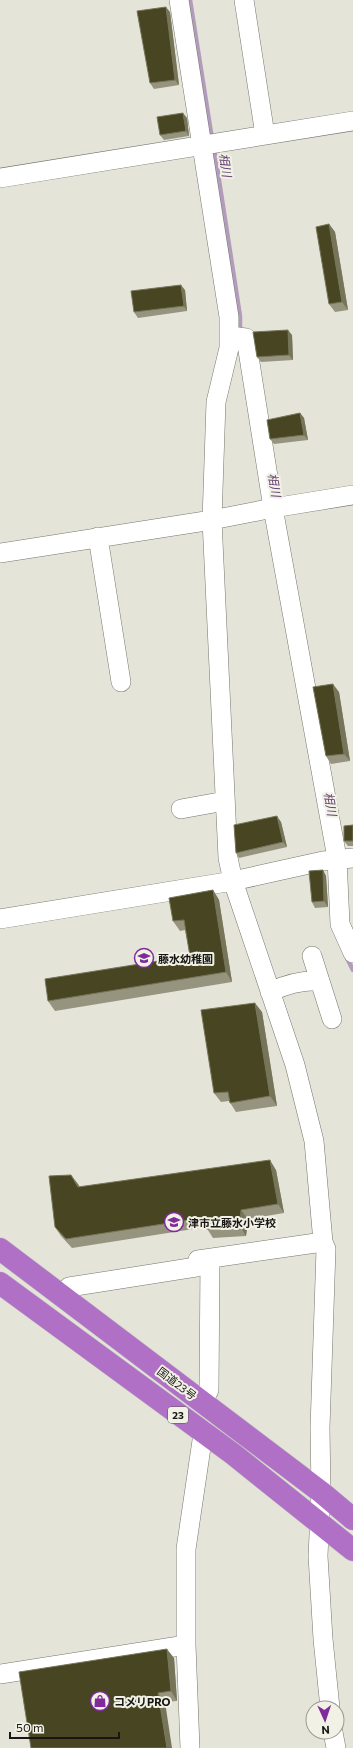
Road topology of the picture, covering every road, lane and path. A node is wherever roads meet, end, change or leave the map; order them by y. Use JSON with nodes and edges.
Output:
{"nodes":[{"id":1,"x":179,"y":0,"type":"edge"},
{"id":2,"x":244,"y":0,"type":"edge"},
{"id":3,"x":353,"y":121,"type":"edge"},
{"id":4,"x":266,"y":135,"type":"junction"},
{"id":5,"x":209,"y":145,"type":"junction"},
{"id":6,"x":0,"y":178,"type":"edge"},
{"id":7,"x":236,"y":337,"type":"junction"},
{"id":8,"x":353,"y":495,"type":"edge"},
{"id":9,"x":268,"y":509,"type":"junction"},
{"id":10,"x":212,"y":520,"type":"junction"},
{"id":11,"x":98,"y":537,"type":"junction"},
{"id":12,"x":0,"y":553,"type":"edge"},
{"id":13,"x":121,"y":682,"type":"dead end"},
{"id":14,"x":225,"y":801,"type":"junction"},
{"id":15,"x":181,"y":809,"type":"dead end"},
{"id":16,"x":337,"y":859,"type":"edge"},
{"id":17,"x":233,"y":882,"type":"junction"},
{"id":18,"x":0,"y":919,"type":"edge"},
{"id":19,"x":353,"y":953,"type":"edge"},
{"id":20,"x":312,"y":956,"type":"dead end"},
{"id":21,"x":320,"y":981,"type":"junction"},
{"id":22,"x":270,"y":992,"type":"junction"},
{"id":23,"x":332,"y":1019,"type":"dead end"},
{"id":24,"x":323,"y":1242,"type":"junction"},
{"id":25,"x":0,"y":1249,"type":"edge"},
{"id":26,"x":210,"y":1258,"type":"junction"},
{"id":27,"x":0,"y":1283,"type":"edge"},
{"id":28,"x":69,"y":1287,"type":"dead end"},
{"id":29,"x":202,"y":1403,"type":"junction"},
{"id":30,"x":203,"y":1434,"type":"junction"},
{"id":31,"x":321,"y":1492,"type":"junction"},
{"id":32,"x":353,"y":1519,"type":"edge"},
{"id":33,"x":320,"y":1522,"type":"junction"},
{"id":34,"x":353,"y":1550,"type":"edge"},
{"id":35,"x":186,"y":1645,"type":"junction"},
{"id":36,"x":0,"y":1674,"type":"edge"},
{"id":37,"x":329,"y":1700,"type":"edge"},
{"id":38,"x":190,"y":1748,"type":"edge"}],
"edges":[{"from":1,"to":5,"type":"street"},
{"from":2,"to":4,"type":"street"},
{"from":3,"to":4,"type":"street"},
{"from":4,"to":5,"type":"street"},
{"from":5,"to":6,"type":"street"},
{"from":5,"to":7,"type":"street"},
{"from":7,"to":9,"type":"street"},
{"from":7,"to":10,"type":"street"},
{"from":8,"to":9,"type":"street"},
{"from":9,"to":10,"type":"street"},
{"from":9,"to":16,"type":"street"},
{"from":10,"to":11,"type":"street"},
{"from":10,"to":14,"type":"street"},
{"from":11,"to":12,"type":"street"},
{"from":11,"to":13,"type":"street"},
{"from":14,"to":15,"type":"street"},
{"from":14,"to":17,"type":"street"},
{"from":16,"to":17,"type":"street"},
{"from":16,"to":19,"type":"street"},
{"from":17,"to":18,"type":"street"},
{"from":17,"to":22,"type":"street"},
{"from":20,"to":21,"type":"street"},
{"from":21,"to":22,"type":"street"},
{"from":21,"to":23,"type":"street"},
{"from":22,"to":24,"type":"street"},
{"from":24,"to":26,"type":"street"},
{"from":24,"to":31,"type":"street"},
{"from":25,"to":29,"type":"highway","name":"国道23号","number":"23"},
{"from":26,"to":28,"type":"street"},
{"from":26,"to":29,"type":"street"},
{"from":27,"to":30,"type":"highway","number":"23"},
{"from":29,"to":31,"type":"highway","name":"国道23号","number":"23"},
{"from":30,"to":33,"type":"highway","number":"23"},
{"from":30,"to":35,"type":"street"},
{"from":31,"to":32,"type":"highway","name":"国道23号","number":"23"},
{"from":31,"to":33,"type":"street"},
{"from":33,"to":34,"type":"highway","number":"23"},
{"from":33,"to":37,"type":"street"},
{"from":35,"to":36,"type":"street"},
{"from":35,"to":38,"type":"street"}]}
